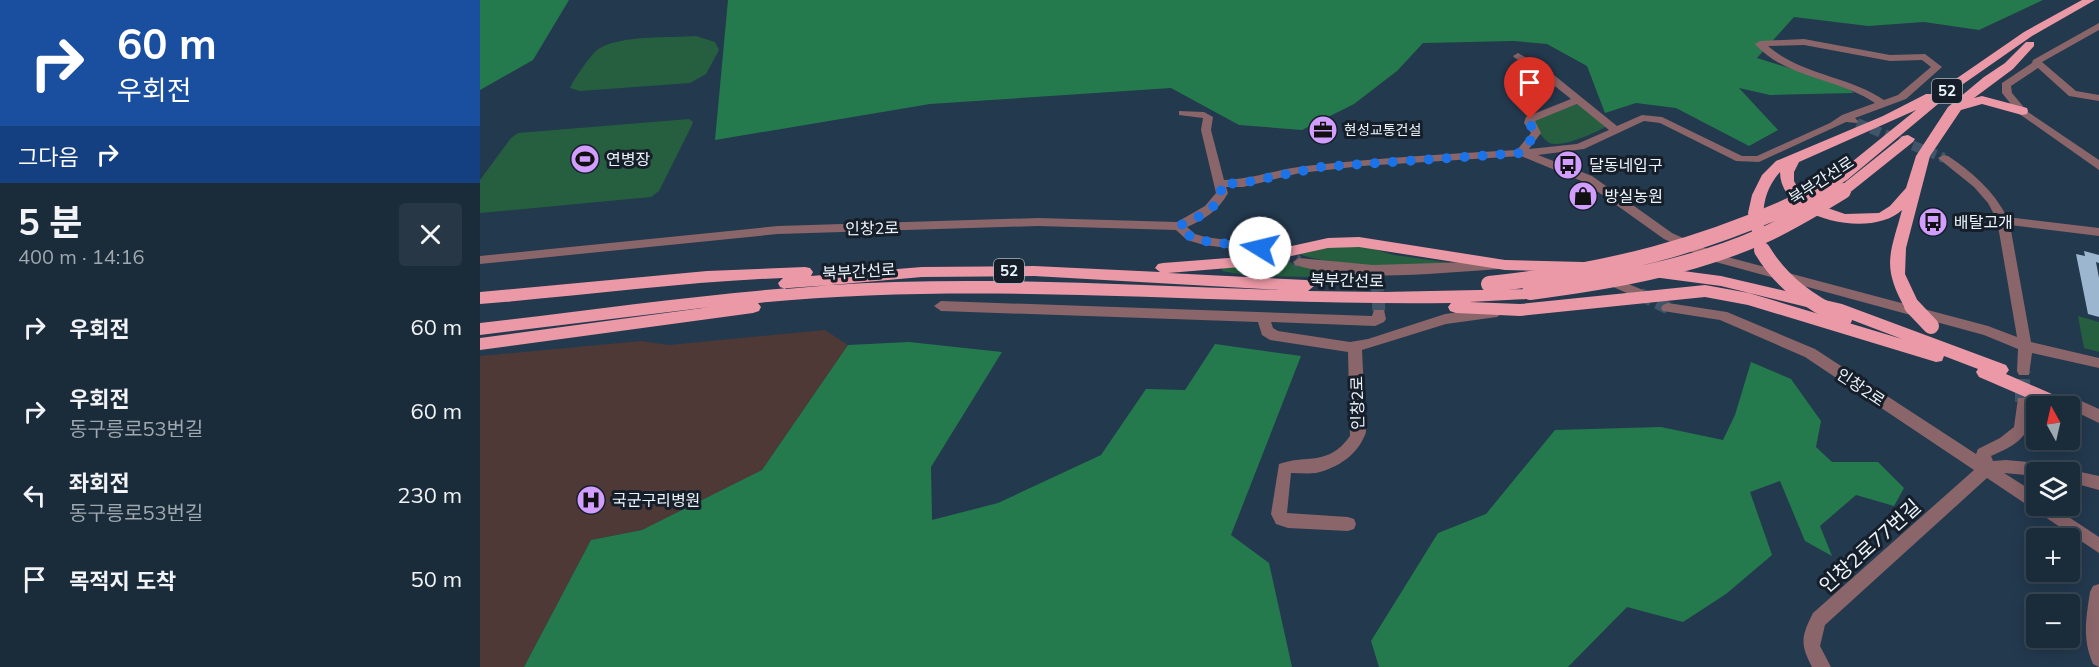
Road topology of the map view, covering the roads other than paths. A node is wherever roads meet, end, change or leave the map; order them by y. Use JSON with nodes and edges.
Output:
{"nodes":[{"id":1,"x":2091,"y":0,"type":"edge"},
{"id":2,"x":2099,"y":7,"type":"edge"},
{"id":3,"x":2099,"y":26,"type":"edge"},
{"id":4,"x":2030,"y":44,"type":"junction"},
{"id":5,"x":1518,"y":56,"type":"dead end"},
{"id":6,"x":2036,"y":65,"type":"junction"},
{"id":7,"x":2009,"y":66,"type":"junction"},
{"id":8,"x":1952,"y":86,"type":"junction"},
{"id":9,"x":2099,"y":98,"type":"edge"},
{"id":10,"x":1579,"y":100,"type":"junction"},
{"id":11,"x":1883,"y":104,"type":"junction"},
{"id":12,"x":1953,"y":110,"type":"junction"},
{"id":13,"x":2022,"y":111,"type":"junction"},
{"id":14,"x":1183,"y":113,"type":"dead end"},
{"id":15,"x":1846,"y":117,"type":"junction"},
{"id":16,"x":1857,"y":123,"type":"tunnel mouth"},
{"id":17,"x":1616,"y":131,"type":"junction"},
{"id":18,"x":1536,"y":133,"type":"junction"},
{"id":19,"x":1521,"y":153,"type":"junction"},
{"id":20,"x":1552,"y":156,"type":"junction"},
{"id":21,"x":1944,"y":158,"type":"tunnel mouth"},
{"id":22,"x":1793,"y":159,"type":"junction"},
{"id":23,"x":2099,"y":166,"type":"edge"},
{"id":24,"x":1221,"y":184,"type":"junction"},
{"id":25,"x":1913,"y":189,"type":"junction"},
{"id":26,"x":2003,"y":220,"type":"junction"},
{"id":27,"x":1179,"y":226,"type":"junction"},
{"id":28,"x":2099,"y":232,"type":"edge"},
{"id":29,"x":1260,"y":248,"type":"tunnel mouth"},
{"id":30,"x":480,"y":260,"type":"edge"},
{"id":31,"x":1299,"y":262,"type":"tunnel mouth"},
{"id":32,"x":1505,"y":265,"type":"junction"},
{"id":33,"x":922,"y":272,"type":"junction"},
{"id":34,"x":1090,"y":273,"type":"junction"},
{"id":35,"x":895,"y":287,"type":"junction"},
{"id":36,"x":1638,"y":293,"type":"tunnel mouth"},
{"id":37,"x":1258,"y":296,"type":"junction"},
{"id":38,"x":480,"y":298,"type":"edge"},
{"id":39,"x":941,"y":306,"type":"dead end"},
{"id":40,"x":1668,"y":308,"type":"tunnel mouth"},
{"id":41,"x":1517,"y":310,"type":"junction"},
{"id":42,"x":1378,"y":313,"type":"dead end"},
{"id":43,"x":480,"y":319,"type":"edge"},
{"id":44,"x":1264,"y":319,"type":"junction"},
{"id":45,"x":480,"y":329,"type":"edge"},
{"id":46,"x":480,"y":344,"type":"edge"},
{"id":47,"x":1355,"y":346,"type":"junction"},
{"id":48,"x":2025,"y":346,"type":"junction"},
{"id":49,"x":2099,"y":363,"type":"edge"},
{"id":50,"x":1977,"y":368,"type":"junction"},
{"id":51,"x":2000,"y":370,"type":"junction"},
{"id":52,"x":2024,"y":371,"type":"tunnel mouth"},
{"id":53,"x":2043,"y":396,"type":"edge"},
{"id":54,"x":2048,"y":396,"type":"edge"},
{"id":55,"x":2023,"y":402,"type":"tunnel mouth"},
{"id":56,"x":2080,"y":410,"type":"edge"},
{"id":57,"x":2080,"y":414,"type":"edge"},
{"id":58,"x":2099,"y":416,"type":"edge"},
{"id":59,"x":2099,"y":424,"type":"edge"},
{"id":60,"x":1987,"y":468,"type":"junction"},
{"id":61,"x":2026,"y":468,"type":"edge"},
{"id":62,"x":2080,"y":478,"type":"edge"},
{"id":63,"x":2099,"y":483,"type":"edge"},
{"id":64,"x":2026,"y":495,"type":"edge"},
{"id":65,"x":2056,"y":516,"type":"edge"},
{"id":66,"x":1348,"y":524,"type":"dead end"},
{"id":67,"x":2099,"y":546,"type":"edge"},
{"id":68,"x":2099,"y":592,"type":"edge"},
{"id":69,"x":2099,"y":658,"type":"edge"},
{"id":70,"x":1822,"y":667,"type":"edge"}],
"edges":[{"from":1,"to":8,"type":"highway","name":"북부간선로","number":"52"},
{"from":2,"to":4,"type":"highway","name":"북부간선로","number":"52"},
{"from":3,"to":6,"type":"street"},
{"from":4,"to":7,"type":"highway"},
{"from":4,"to":37,"type":"highway","name":"북부간선로","number":"52","bridge":true},
{"from":5,"to":10,"type":"street"},
{"from":6,"to":9,"type":"street"},
{"from":6,"to":13,"type":"street"},
{"from":7,"to":12,"type":"highway"},
{"from":7,"to":13,"type":"highway"},
{"from":8,"to":22,"type":"highway"},
{"from":8,"to":34,"type":"highway","name":"북부간선로","number":"52","bridge":true},
{"from":10,"to":17,"type":"street"},
{"from":10,"to":18,"type":"street"},
{"from":11,"to":11,"type":"street"},
{"from":11,"to":15,"type":"street"},
{"from":12,"to":13,"type":"highway"},
{"from":12,"to":25,"type":"highway"},
{"from":13,"to":23,"type":"street"},
{"from":14,"to":24,"type":"street"},
{"from":15,"to":16,"type":"street"},
{"from":15,"to":17,"type":"street"},
{"from":17,"to":20,"type":"street"},
{"from":18,"to":19,"type":"street"},
{"from":18,"to":20,"type":"street"},
{"from":19,"to":20,"type":"street"},
{"from":19,"to":24,"type":"street"},
{"from":20,"to":48,"type":"street"},
{"from":21,"to":26,"type":"street"},
{"from":22,"to":25,"type":"highway"},
{"from":22,"to":50,"type":"highway","bridge":true},
{"from":24,"to":27,"type":"street"},
{"from":25,"to":51,"type":"highway","bridge":true},
{"from":26,"to":28,"type":"street"},
{"from":26,"to":48,"type":"street"},
{"from":27,"to":29,"type":"street","name":"인창2로"},
{"from":27,"to":30,"type":"street","name":"인창2로"},
{"from":31,"to":32,"type":"street"},
{"from":32,"to":34,"type":"highway"},
{"from":32,"to":36,"type":"street"},
{"from":32,"to":51,"type":"highway"},
{"from":33,"to":34,"type":"highway","name":"북부간선로","number":"52"},
{"from":33,"to":38,"type":"highway"},
{"from":33,"to":43,"type":"highway","name":"북부간선로","number":"52"},
{"from":35,"to":37,"type":"highway","name":"북부간선로","number":"52"},
{"from":35,"to":45,"type":"highway","name":"북부간선로","number":"52"},
{"from":35,"to":46,"type":"highway"},
{"from":37,"to":41,"type":"highway"},
{"from":39,"to":44,"type":"street"},
{"from":40,"to":60,"type":"street","name":"인창2로"},
{"from":41,"to":47,"type":"street"},
{"from":41,"to":50,"type":"highway"},
{"from":42,"to":44,"type":"street"},
{"from":44,"to":47,"type":"street"},
{"from":47,"to":66,"type":"street","name":"인창2로"},
{"from":48,"to":49,"type":"street"},
{"from":48,"to":52,"type":"street"},
{"from":50,"to":53,"type":"highway"},
{"from":51,"to":54,"type":"highway"},
{"from":55,"to":60,"type":"street"},
{"from":56,"to":58,"type":"street"},
{"from":57,"to":59,"type":"street"},
{"from":60,"to":61,"type":"street"},
{"from":60,"to":64,"type":"street","name":"인창2로"},
{"from":60,"to":70,"type":"street","name":"인창2로77번길"},
{"from":62,"to":63,"type":"street"},
{"from":65,"to":67,"type":"street","name":"인창2로"},
{"from":68,"to":69,"type":"street"}]}
